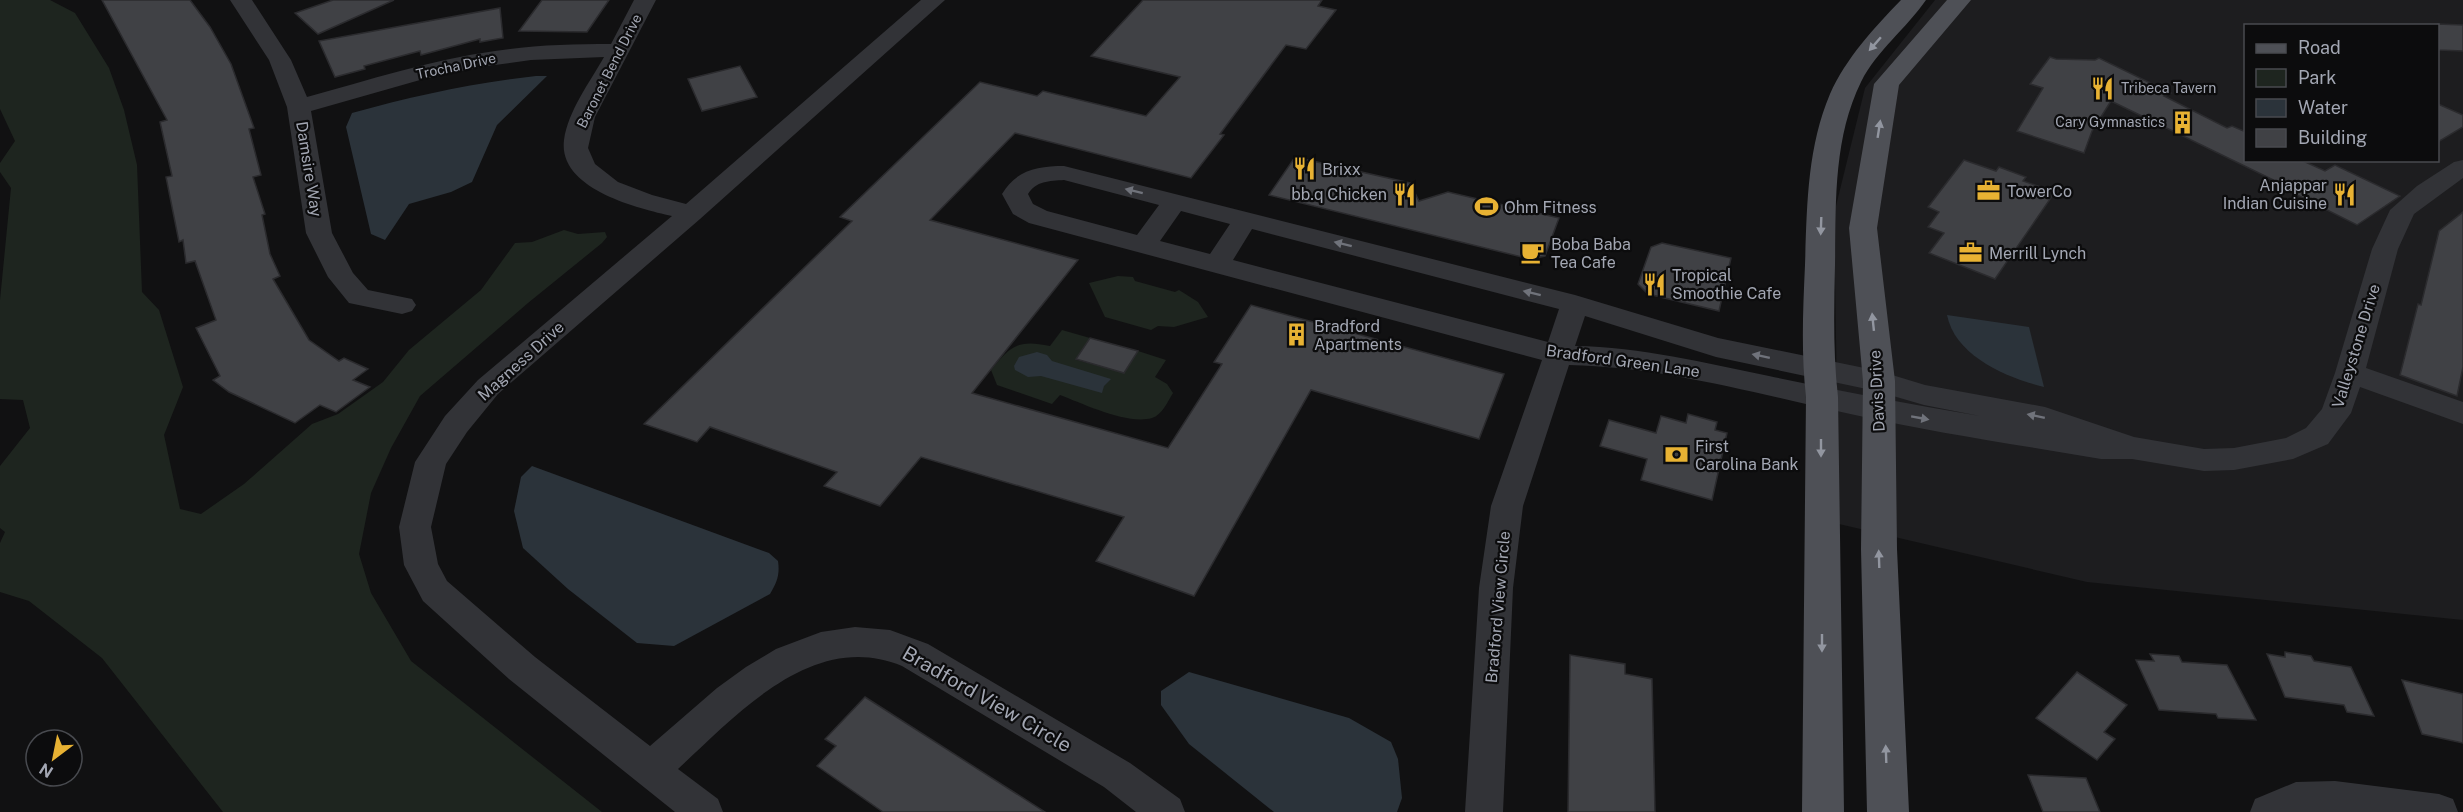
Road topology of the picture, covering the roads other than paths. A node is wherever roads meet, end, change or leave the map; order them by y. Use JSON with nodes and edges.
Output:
{"nodes":[{"id":1,"x":645,"y":0,"type":"edge"},
{"id":2,"x":934,"y":0,"type":"edge"},
{"id":3,"x":1914,"y":0,"type":"edge"},
{"id":4,"x":1959,"y":0,"type":"edge"},
{"id":5,"x":251,"y":2,"type":"edge"},
{"id":6,"x":617,"y":50,"type":"junction"},
{"id":7,"x":299,"y":107,"type":"junction"},
{"id":8,"x":2463,"y":167,"type":"edge"},
{"id":9,"x":1175,"y":201,"type":"junction"},
{"id":10,"x":691,"y":213,"type":"junction"},
{"id":11,"x":1246,"y":219,"type":"junction"},
{"id":12,"x":1144,"y":244,"type":"junction"},
{"id":13,"x":1217,"y":264,"type":"junction"},
{"id":14,"x":1575,"y":304,"type":"junction"},
{"id":15,"x":402,"y":305,"type":"dead end"},
{"id":16,"x":1559,"y":355,"type":"junction"},
{"id":17,"x":2350,"y":373,"type":"junction"},
{"id":18,"x":1820,"y":383,"type":"junction"},
{"id":19,"x":1879,"y":396,"type":"junction"},
{"id":20,"x":2463,"y":413,"type":"edge"},
{"id":21,"x":651,"y":769,"type":"junction"},
{"id":22,"x":704,"y":812,"type":"edge"},
{"id":23,"x":1166,"y":812,"type":"edge"},
{"id":24,"x":1484,"y":812,"type":"edge"},
{"id":25,"x":1823,"y":812,"type":"edge"},
{"id":26,"x":1888,"y":812,"type":"edge"},
{"id":27,"x":2270,"y":812,"type":"edge"},
{"id":28,"x":2439,"y":812,"type":"edge"}],
"edges":[{"from":1,"to":6,"type":"street","name":"Baronet Bend Drive"},
{"from":2,"to":10,"type":"street","name":"Magness Drive"},
{"from":3,"to":18,"type":"main road","one_way":true},
{"from":19,"to":4,"type":"main road","name":"Davis Drive","one_way":true},
{"from":5,"to":7,"type":"street","name":"Damsire Way"},
{"from":6,"to":7,"type":"street","name":"Trocha Drive"},
{"from":6,"to":10,"type":"street","name":"Baronet Bend Drive"},
{"from":7,"to":15,"type":"street","name":"Damsire Way"},
{"from":8,"to":17,"type":"street","name":"Valleystone Drive"},
{"from":9,"to":11,"type":"street","name":"Bradford Green Lane"},
{"from":9,"to":12,"type":"street"},
{"from":9,"to":12,"type":"street","name":"Bradford Green Lane","one_way":true},
{"from":10,"to":21,"type":"street","name":"Magness Drive"},
{"from":11,"to":13,"type":"street"},
{"from":14,"to":11,"type":"street","name":"Bradford Green Lane","one_way":true},
{"from":12,"to":13,"type":"street","name":"Bradford Green Lane"},
{"from":13,"to":16,"type":"street","name":"Bradford Green Lane"},
{"from":14,"to":16,"type":"street","name":"Bradford View Circle"},
{"from":18,"to":14,"type":"street","name":"Bradford Green Lane","one_way":true},
{"from":16,"to":18,"type":"street","name":"Bradford Green Lane"},
{"from":16,"to":24,"type":"street","name":"Bradford View Circle"},
{"from":17,"to":19,"type":"street","name":"Valleystone Drive"},
{"from":17,"to":20,"type":"street"},
{"from":18,"to":19,"type":"street","name":"Valleystone Drive"},
{"from":18,"to":25,"type":"main road","one_way":true},
{"from":26,"to":19,"type":"main road","name":"Davis Drive","one_way":true},
{"from":21,"to":22,"type":"street","name":"Magness Drive"},
{"from":21,"to":23,"type":"street","name":"Bradford View Circle"},
{"from":27,"to":28,"type":"street"}]}
